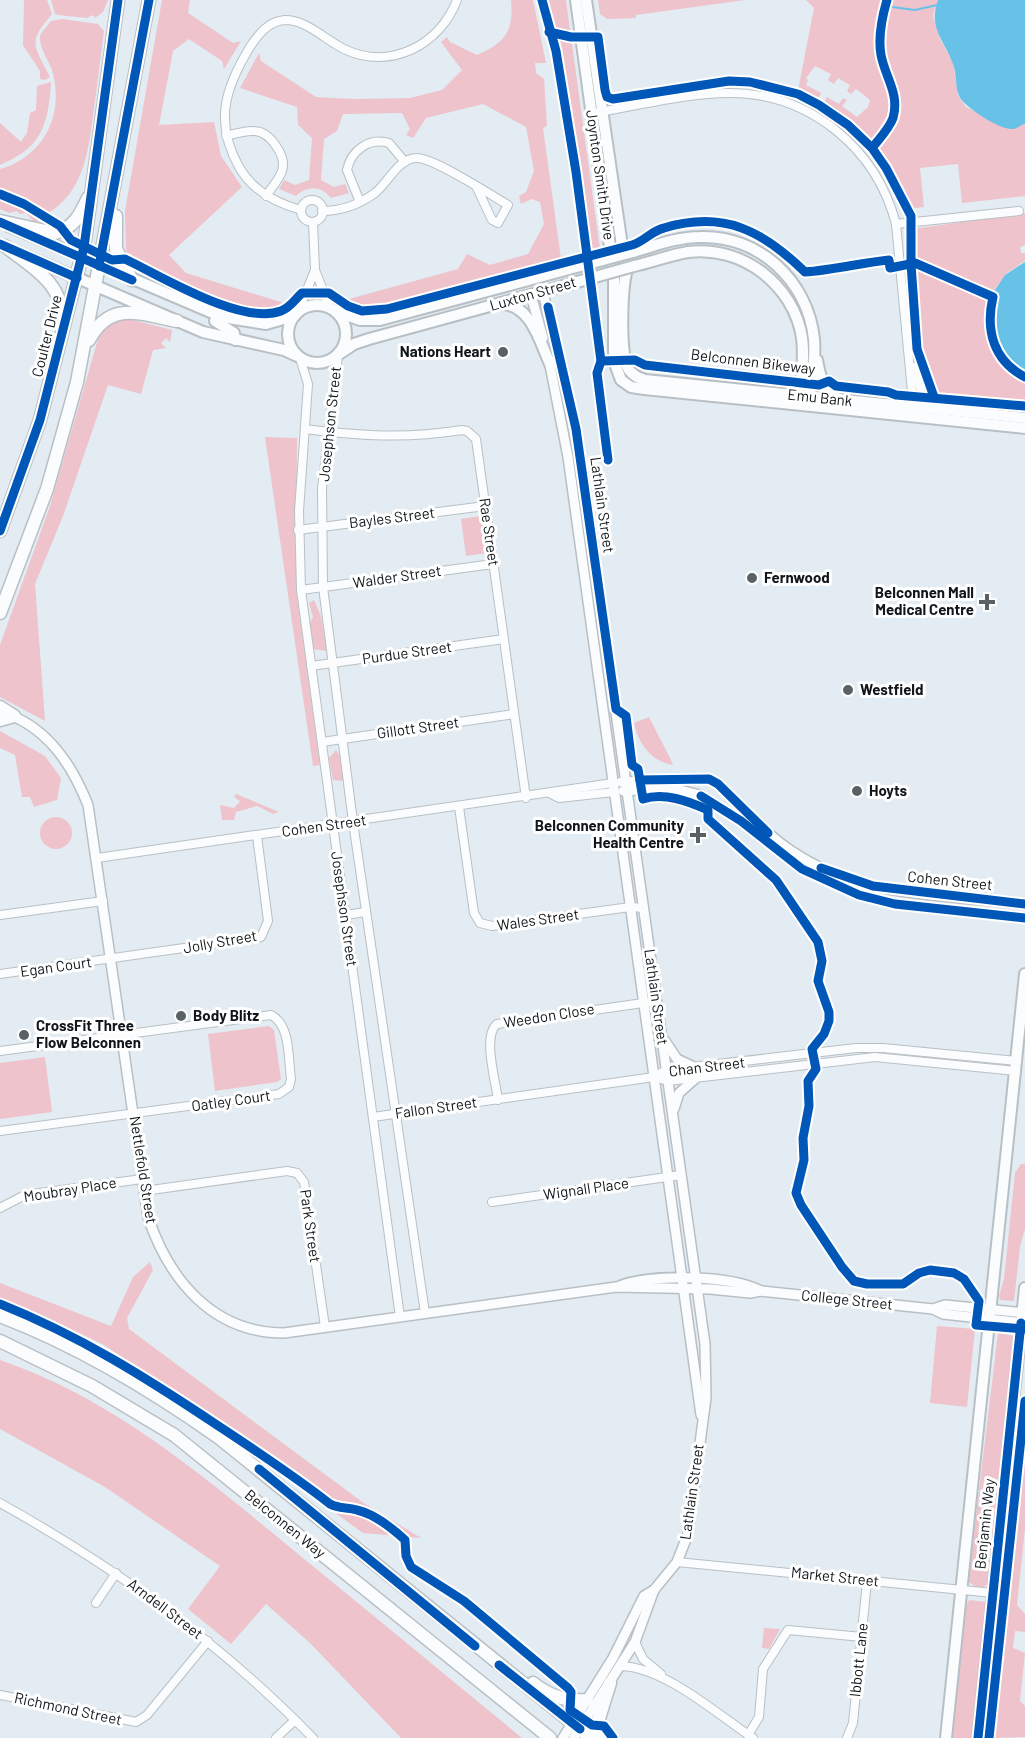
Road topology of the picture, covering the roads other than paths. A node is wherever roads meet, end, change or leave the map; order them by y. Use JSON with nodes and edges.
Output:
{"nodes":[{"id":1,"x":118,"y":0,"type":"edge"},
{"id":2,"x":149,"y":0,"type":"edge"},
{"id":3,"x":456,"y":0,"type":"edge"},
{"id":4,"x":576,"y":0,"type":"edge"},
{"id":5,"x":586,"y":0,"type":"edge"},
{"id":6,"x":596,"y":112,"type":"junction"},
{"id":7,"x":226,"y":136,"type":"junction"},
{"id":8,"x":405,"y":162,"type":"junction"},
{"id":9,"x":115,"y":182,"type":"junction"},
{"id":10,"x":477,"y":188,"type":"junction"},
{"id":11,"x":92,"y":191,"type":"junction"},
{"id":12,"x":266,"y":196,"type":"junction"},
{"id":13,"x":360,"y":202,"type":"junction"},
{"id":14,"x":301,"y":210,"type":"junction"},
{"id":15,"x":322,"y":211,"type":"junction"},
{"id":16,"x":1019,"y":211,"type":"dead end"},
{"id":17,"x":0,"y":222,"type":"edge"},
{"id":18,"x":313,"y":222,"type":"junction"},
{"id":19,"x":896,"y":224,"type":"junction"},
{"id":20,"x":3,"y":245,"type":"edge"},
{"id":21,"x":82,"y":258,"type":"junction"},
{"id":22,"x":99,"y":266,"type":"junction"},
{"id":23,"x":315,"y":270,"type":"junction"},
{"id":24,"x":77,"y":278,"type":"junction"},
{"id":25,"x":539,"y":278,"type":"junction"},
{"id":26,"x":132,"y":280,"type":"junction"},
{"id":27,"x":528,"y":281,"type":"junction"},
{"id":28,"x":96,"y":286,"type":"junction"},
{"id":29,"x":543,"y":292,"type":"junction"},
{"id":30,"x":531,"y":295,"type":"junction"},
{"id":31,"x":183,"y":301,"type":"junction"},
{"id":32,"x":332,"y":310,"type":"junction"},
{"id":33,"x":477,"y":310,"type":"junction"},
{"id":34,"x":296,"y":314,"type":"junction"},
{"id":35,"x":177,"y":321,"type":"junction"},
{"id":36,"x":235,"y":340,"type":"junction"},
{"id":37,"x":814,"y":342,"type":"junction"},
{"id":38,"x":83,"y":352,"type":"junction"},
{"id":39,"x":338,"y":355,"type":"junction"},
{"id":40,"x":299,"y":357,"type":"junction"},
{"id":41,"x":625,"y":361,"type":"joint"},
{"id":42,"x":55,"y":364,"type":"junction"},
{"id":43,"x":551,"y":366,"type":"junction"},
{"id":44,"x":625,"y":384,"type":"joint"},
{"id":45,"x":804,"y":401,"type":"junction"},
{"id":46,"x":842,"y":401,"type":"junction"},
{"id":47,"x":918,"y":413,"type":"junction"},
{"id":48,"x":1025,"y":418,"type":"edge"},
{"id":49,"x":1025,"y":428,"type":"edge"},
{"id":50,"x":305,"y":429,"type":"junction"},
{"id":51,"x":329,"y":432,"type":"junction"},
{"id":52,"x":485,"y":506,"type":"junction"},
{"id":53,"x":321,"y":528,"type":"junction"},
{"id":54,"x":298,"y":530,"type":"junction"},
{"id":55,"x":0,"y":531,"type":"edge"},
{"id":56,"x":493,"y":564,"type":"junction"},
{"id":57,"x":323,"y":587,"type":"junction"},
{"id":58,"x":301,"y":590,"type":"junction"},
{"id":59,"x":0,"y":613,"type":"edge"},
{"id":60,"x":504,"y":639,"type":"junction"},
{"id":61,"x":333,"y":663,"type":"junction"},
{"id":62,"x":311,"y":666,"type":"junction"},
{"id":63,"x":0,"y":709,"type":"edge"},
{"id":64,"x":514,"y":714,"type":"junction"},
{"id":65,"x":14,"y":716,"type":"junction"},
{"id":66,"x":0,"y":720,"type":"edge"},
{"id":67,"x":342,"y":740,"type":"junction"},
{"id":68,"x":322,"y":742,"type":"junction"},
{"id":69,"x":627,"y":786,"type":"junction"},
{"id":70,"x":614,"y":788,"type":"junction"},
{"id":71,"x":526,"y":798,"type":"junction"},
{"id":72,"x":459,"y":807,"type":"junction"},
{"id":73,"x":353,"y":822,"type":"junction"},
{"id":74,"x":333,"y":825,"type":"junction"},
{"id":75,"x":257,"y":836,"type":"junction"},
{"id":76,"x":97,"y":858,"type":"junction"},
{"id":77,"x":104,"y":901,"type":"junction"},
{"id":78,"x":1025,"y":904,"type":"edge"},
{"id":79,"x":630,"y":907,"type":"junction"},
{"id":80,"x":644,"y":908,"type":"junction"},
{"id":81,"x":366,"y":912,"type":"junction"},
{"id":82,"x":0,"y":915,"type":"edge"},
{"id":83,"x":345,"y":915,"type":"junction"},
{"id":84,"x":1025,"y":918,"type":"edge"},
{"id":85,"x":112,"y":959,"type":"junction"},
{"id":86,"x":0,"y":974,"type":"edge"},
{"id":87,"x":1025,"y":974,"type":"edge"},
{"id":88,"x":657,"y":1001,"type":"junction"},
{"id":89,"x":644,"y":1003,"type":"junction"},
{"id":90,"x":122,"y":1034,"type":"junction"},
{"id":91,"x":662,"y":1036,"type":"junction"},
{"id":92,"x":0,"y":1051,"type":"edge"},
{"id":93,"x":694,"y":1067,"type":"junction"},
{"id":94,"x":1021,"y":1067,"type":"edge"},
{"id":95,"x":666,"y":1070,"type":"junction"},
{"id":96,"x":654,"y":1077,"type":"junction"},
{"id":97,"x":696,"y":1078,"type":"junction"},
{"id":98,"x":668,"y":1081,"type":"junction"},
{"id":99,"x":498,"y":1100,"type":"junction"},
{"id":100,"x":133,"y":1113,"type":"junction"},
{"id":101,"x":396,"y":1114,"type":"junction"},
{"id":102,"x":673,"y":1116,"type":"junction"},
{"id":103,"x":373,"y":1117,"type":"junction"},
{"id":104,"x":0,"y":1131,"type":"edge"},
{"id":105,"x":681,"y":1175,"type":"junction"},
{"id":106,"x":668,"y":1177,"type":"junction"},
{"id":107,"x":142,"y":1179,"type":"junction"},
{"id":108,"x":144,"y":1191,"type":"junction"},
{"id":109,"x":492,"y":1202,"type":"dead end"},
{"id":110,"x":0,"y":1208,"type":"edge"},
{"id":111,"x":683,"y":1284,"type":"junction"},
{"id":112,"x":696,"y":1284,"type":"junction"},
{"id":113,"x":1025,"y":1288,"type":"edge"},
{"id":114,"x":425,"y":1314,"type":"junction"},
{"id":115,"x":991,"y":1315,"type":"junction"},
{"id":116,"x":0,"y":1317,"type":"edge"},
{"id":117,"x":400,"y":1317,"type":"junction"},
{"id":118,"x":1023,"y":1318,"type":"edge"},
{"id":119,"x":325,"y":1327,"type":"junction"},
{"id":120,"x":0,"y":1341,"type":"edge"},
{"id":121,"x":701,"y":1421,"type":"junction"},
{"id":122,"x":0,"y":1503,"type":"edge"},
{"id":123,"x":677,"y":1562,"type":"junction"},
{"id":124,"x":116,"y":1573,"type":"junction"},
{"id":125,"x":867,"y":1581,"type":"junction"},
{"id":126,"x":654,"y":1590,"type":"junction"},
{"id":127,"x":962,"y":1590,"type":"junction"},
{"id":128,"x":993,"y":1593,"type":"junction"},
{"id":129,"x":96,"y":1603,"type":"dead end"},
{"id":130,"x":862,"y":1637,"type":"junction"},
{"id":131,"x":208,"y":1641,"type":"junction"},
{"id":132,"x":635,"y":1642,"type":"junction"},
{"id":133,"x":475,"y":1646,"type":"junction"},
{"id":134,"x":621,"y":1666,"type":"junction"},
{"id":135,"x":668,"y":1682,"type":"junction"},
{"id":136,"x":610,"y":1683,"type":"junction"},
{"id":137,"x":0,"y":1695,"type":"edge"},
{"id":138,"x":587,"y":1700,"type":"junction"},
{"id":139,"x":295,"y":1720,"type":"junction"},
{"id":140,"x":575,"y":1730,"type":"edge"},
{"id":141,"x":538,"y":1733,"type":"edge"},
{"id":142,"x":751,"y":1736,"type":"edge"},
{"id":143,"x":276,"y":1738,"type":"edge"},
{"id":144,"x":313,"y":1738,"type":"edge"},
{"id":145,"x":550,"y":1738,"type":"edge"},
{"id":146,"x":563,"y":1738,"type":"edge"},
{"id":147,"x":591,"y":1738,"type":"edge"},
{"id":148,"x":600,"y":1738,"type":"edge"},
{"id":149,"x":847,"y":1738,"type":"edge"},
{"id":150,"x":946,"y":1738,"type":"edge"},
{"id":151,"x":978,"y":1738,"type":"edge"}],
"edges":[{"from":1,"to":11,"type":"main road","name":"Coulter Drive"},
{"from":2,"to":9,"type":"main road"},
{"from":3,"to":7,"type":"street"},
{"from":4,"to":6,"type":"main road","name":"Joynton Smith Drive"},
{"from":5,"to":6,"type":"main road","name":"Joynton Smith Drive"},
{"from":6,"to":19,"type":"street"},
{"from":6,"to":41,"type":"main road","name":"Joynton Smith Drive"},
{"from":6,"to":44,"type":"main road","name":"Joynton Smith Drive"},
{"from":7,"to":12,"type":"street"},
{"from":7,"to":12,"type":"street"},
{"from":8,"to":10,"type":"street"},
{"from":8,"to":13,"type":"street"},
{"from":8,"to":13,"type":"street"},
{"from":9,"to":22,"type":"main road"},
{"from":9,"to":26,"type":"main road"},
{"from":10,"to":10,"type":"street"},
{"from":11,"to":17,"type":"main road"},
{"from":11,"to":21,"type":"main road","name":"Coulter Drive"},
{"from":12,"to":14,"type":"street"},
{"from":13,"to":15,"type":"street"},
{"from":14,"to":15,"type":"street"},
{"from":14,"to":18,"type":"street"},
{"from":15,"to":18,"type":"street"},
{"from":16,"to":19,"type":"street"},
{"from":17,"to":21,"type":"main road"},
{"from":18,"to":23,"type":"street"},
{"from":19,"to":47,"type":"street"},
{"from":20,"to":24,"type":"main road"},
{"from":20,"to":42,"type":"main road"},
{"from":21,"to":22,"type":"main road"},
{"from":21,"to":24,"type":"main road","name":"Coulter Drive"},
{"from":22,"to":26,"type":"main road"},
{"from":22,"to":28,"type":"main road"},
{"from":23,"to":32,"type":"street"},
{"from":23,"to":34,"type":"street"},
{"from":24,"to":28,"type":"main road"},
{"from":24,"to":42,"type":"main road","name":"Coulter Drive"},
{"from":25,"to":27,"type":"main road","name":"Luxton Street"},
{"from":25,"to":29,"type":"main road"},
{"from":25,"to":37,"type":"main road","name":"Luxton Street","bridge":true},
{"from":26,"to":31,"type":"main road"},
{"from":27,"to":30,"type":"main road"},
{"from":27,"to":32,"type":"main road","name":"Luxton Street"},
{"from":28,"to":35,"type":"main road"},
{"from":28,"to":38,"type":"main road"},
{"from":29,"to":30,"type":"main road","name":"Luxton Street"},
{"from":29,"to":45,"type":"main road","name":"Luxton Street","bridge":true},
{"from":29,"to":69,"type":"street","name":"Lathlain Street"},
{"from":30,"to":33,"type":"main road","name":"Luxton Street"},
{"from":30,"to":43,"type":"street","name":"Lathlain Street"},
{"from":31,"to":34,"type":"main road"},
{"from":31,"to":36,"type":"main road"},
{"from":32,"to":34,"type":"main road"},
{"from":32,"to":39,"type":"main road"},
{"from":33,"to":39,"type":"main road","name":"Luxton Street"},
{"from":33,"to":43,"type":"main road"},
{"from":34,"to":40,"type":"main road"},
{"from":35,"to":36,"type":"main road"},
{"from":35,"to":38,"type":"main road"},
{"from":36,"to":40,"type":"main road"},
{"from":37,"to":45,"type":"main road","name":"Luxton Street"},
{"from":37,"to":46,"type":"main road"},
{"from":38,"to":59,"type":"main road"},
{"from":39,"to":40,"type":"main road"},
{"from":39,"to":51,"type":"street","name":"Josephson Street"},
{"from":40,"to":50,"type":"street","name":"Josephson Street"},
{"from":41,"to":45,"type":"main road","name":"Emu Bank"},
{"from":42,"to":55,"type":"main road","name":"Coulter Drive"},
{"from":43,"to":70,"type":"street","name":"Lathlain Street"},
{"from":44,"to":45,"type":"main road","name":"Emu Bank"},
{"from":45,"to":46,"type":"main road","name":"Emu Bank"},
{"from":45,"to":47,"type":"main road","name":"Emu Bank"},
{"from":46,"to":47,"type":"main road","name":"Emu Bank"},
{"from":47,"to":48,"type":"main road","name":"Emu Bank"},
{"from":47,"to":49,"type":"main road","name":"Emu Bank"},
{"from":50,"to":51,"type":"street","name":"Rae Street"},
{"from":50,"to":54,"type":"street","name":"Josephson Street"},
{"from":51,"to":52,"type":"street","name":"Rae Street"},
{"from":51,"to":53,"type":"street","name":"Josephson Street"},
{"from":52,"to":53,"type":"street","name":"Bayles Street"},
{"from":52,"to":56,"type":"street","name":"Rae Street"},
{"from":53,"to":54,"type":"street","name":"Bayles Street"},
{"from":53,"to":57,"type":"street","name":"Josephson Street"},
{"from":54,"to":58,"type":"street","name":"Josephson Street"},
{"from":56,"to":57,"type":"street","name":"Walder Street"},
{"from":56,"to":60,"type":"street","name":"Rae Street"},
{"from":57,"to":58,"type":"street","name":"Walder Street"},
{"from":57,"to":61,"type":"street","name":"Josephson Street"},
{"from":58,"to":62,"type":"street","name":"Josephson Street"},
{"from":60,"to":61,"type":"street","name":"Purdue Street"},
{"from":60,"to":64,"type":"street","name":"Rae Street"},
{"from":61,"to":62,"type":"street","name":"Purdue Street"},
{"from":61,"to":67,"type":"street","name":"Josephson Street"},
{"from":62,"to":68,"type":"street","name":"Josephson Street"},
{"from":63,"to":65,"type":"main road"},
{"from":64,"to":67,"type":"street","name":"Gillott Street"},
{"from":64,"to":71,"type":"street","name":"Rae Street"},
{"from":65,"to":66,"type":"main road"},
{"from":65,"to":76,"type":"street","name":"Nettlefold Street"},
{"from":67,"to":68,"type":"street","name":"Gillott Street"},
{"from":67,"to":73,"type":"street","name":"Josephson Street"},
{"from":68,"to":74,"type":"street","name":"Josephson Street"},
{"from":69,"to":70,"type":"street","name":"Cohen Street"},
{"from":69,"to":78,"type":"street","name":"Cohen Street"},
{"from":69,"to":80,"type":"street","name":"Lathlain Street"},
{"from":69,"to":84,"type":"street","name":"Cohen Street"},
{"from":70,"to":71,"type":"street","name":"Cohen Street"},
{"from":70,"to":79,"type":"street","name":"Lathlain Street"},
{"from":71,"to":72,"type":"street","name":"Cohen Street"},
{"from":72,"to":73,"type":"street","name":"Cohen Street"},
{"from":72,"to":79,"type":"street","name":"Wales Street"},
{"from":73,"to":74,"type":"street","name":"Cohen Street"},
{"from":73,"to":81,"type":"street","name":"Josephson Street"},
{"from":74,"to":75,"type":"street","name":"Cohen Street"},
{"from":74,"to":83,"type":"street","name":"Josephson Street"},
{"from":75,"to":76,"type":"street","name":"Cohen Street"},
{"from":75,"to":85,"type":"street","name":"Jolly Street"},
{"from":76,"to":77,"type":"street","name":"Nettlefold Street"},
{"from":77,"to":82,"type":"street"},
{"from":77,"to":85,"type":"street","name":"Nettlefold Street"},
{"from":79,"to":80,"type":"street","name":"Wales Street"},
{"from":79,"to":89,"type":"street","name":"Lathlain Street"},
{"from":80,"to":88,"type":"street","name":"Lathlain Street"},
{"from":81,"to":83,"type":"street"},
{"from":81,"to":101,"type":"street","name":"Josephson Street"},
{"from":83,"to":103,"type":"street","name":"Josephson Street"},
{"from":85,"to":86,"type":"street","name":"Egan Court"},
{"from":85,"to":90,"type":"street","name":"Nettlefold Street"},
{"from":87,"to":94,"type":"main road","name":"Benjamin Way"},
{"from":88,"to":89,"type":"street","name":"Weedon Close"},
{"from":88,"to":91,"type":"street","name":"Lathlain Street"},
{"from":89,"to":96,"type":"street","name":"Lathlain Street"},
{"from":89,"to":99,"type":"street","name":"Weedon Close"},
{"from":90,"to":92,"type":"street","name":"Oatley Court"},
{"from":90,"to":100,"type":"street","name":"Nettlefold Street"},
{"from":90,"to":100,"type":"street","name":"Oatley Court"},
{"from":91,"to":93,"type":"street"},
{"from":91,"to":95,"type":"street","name":"Lathlain Street"},
{"from":93,"to":94,"type":"street","name":"Chan Street"},
{"from":93,"to":95,"type":"street","name":"Chan Street"},
{"from":94,"to":97,"type":"street","name":"Chan Street"},
{"from":94,"to":115,"type":"main road","name":"Benjamin Way"},
{"from":95,"to":96,"type":"street","name":"Chan Street"},
{"from":95,"to":98,"type":"street","name":"Lathlain Street"},
{"from":96,"to":98,"type":"street","name":"Chan Street"},
{"from":96,"to":99,"type":"street"},
{"from":96,"to":106,"type":"street","name":"Lathlain Street"},
{"from":97,"to":98,"type":"street","name":"Chan Street"},
{"from":97,"to":102,"type":"street"},
{"from":98,"to":102,"type":"street","name":"Lathlain Street"},
{"from":99,"to":101,"type":"street","name":"Fallon Street"},
{"from":100,"to":104,"type":"street","name":"Oatley Court"},
{"from":100,"to":107,"type":"street","name":"Nettlefold Street"},
{"from":101,"to":103,"type":"street","name":"Fallon Street"},
{"from":101,"to":114,"type":"street","name":"Josephson Street"},
{"from":102,"to":105,"type":"street","name":"Lathlain Street"},
{"from":103,"to":117,"type":"street","name":"Josephson Street"},
{"from":105,"to":106,"type":"street","name":"Wignall Place"},
{"from":105,"to":112,"type":"street","name":"Lathlain Street"},
{"from":106,"to":109,"type":"street","name":"Wignall Place"},
{"from":106,"to":111,"type":"street","name":"Lathlain Street"},
{"from":107,"to":108,"type":"street","name":"Nettlefold Street"},
{"from":107,"to":110,"type":"street","name":"Moubray Place"},
{"from":108,"to":119,"type":"street","name":"Nettlefold Street"},
{"from":108,"to":119,"type":"street","name":"Park Street"},
{"from":111,"to":112,"type":"street","name":"Nettlefold Street"},
{"from":111,"to":114,"type":"street","name":"Nettlefold Street"},
{"from":111,"to":121,"type":"street","name":"Lathlain Street"},
{"from":112,"to":115,"type":"street","name":"College Street"},
{"from":112,"to":121,"type":"street","name":"Lathlain Street"},
{"from":113,"to":118,"type":"main road","name":"Benjamin Way"},
{"from":114,"to":117,"type":"street","name":"Nettlefold Street"},
{"from":115,"to":118,"type":"street","name":"College Street"},
{"from":115,"to":127,"type":"main road","name":"Benjamin Way"},
{"from":116,"to":133,"type":"main road","name":"Belconnen Way"},
{"from":117,"to":119,"type":"street","name":"Nettlefold Street"},
{"from":118,"to":128,"type":"main road","name":"Benjamin Way"},
{"from":120,"to":141,"type":"main road","name":"Belconnen Way"},
{"from":121,"to":123,"type":"street","name":"Lathlain Street"},
{"from":122,"to":124,"type":"street","name":"Arndell Street"},
{"from":123,"to":125,"type":"street","name":"Market Street"},
{"from":123,"to":126,"type":"street","name":"Lathlain Street"},
{"from":124,"to":129,"type":"street"},
{"from":124,"to":131,"type":"street","name":"Arndell Street"},
{"from":125,"to":127,"type":"street","name":"Market Street"},
{"from":125,"to":130,"type":"street","name":"Ibbott Lane"},
{"from":126,"to":132,"type":"street","name":"Lathlain Street"},
{"from":126,"to":138,"type":"street","name":"Lathlain Street"},
{"from":127,"to":128,"type":"street","name":"Market Street"},
{"from":127,"to":150,"type":"main road","name":"Benjamin Way"},
{"from":128,"to":151,"type":"main road","name":"Benjamin Way"},
{"from":130,"to":142,"type":"street"},
{"from":130,"to":149,"type":"street","name":"Ibbott Lane"},
{"from":131,"to":137,"type":"street","name":"Richmond Street"},
{"from":131,"to":139,"type":"street","name":"Arndell Street"},
{"from":132,"to":134,"type":"street","name":"Lathlain Street"},
{"from":132,"to":135,"type":"street"},
{"from":133,"to":138,"type":"main road"},
{"from":133,"to":140,"type":"main road","name":"Belconnen Way"},
{"from":134,"to":135,"type":"street"},
{"from":134,"to":136,"type":"street","name":"Lathlain Street"},
{"from":135,"to":142,"type":"street"},
{"from":136,"to":140,"type":"street","name":"Lathlain Street"},
{"from":136,"to":148,"type":"main road"},
{"from":138,"to":140,"type":"street","name":"Lathlain Street"},
{"from":139,"to":143,"type":"street"},
{"from":139,"to":144,"type":"street","name":"Arndell Street"},
{"from":140,"to":146,"type":"street"},
{"from":140,"to":147,"type":"main road","name":"Belconnen Way"},
{"from":141,"to":145,"type":"main road","name":"Belconnen Way"}]}
